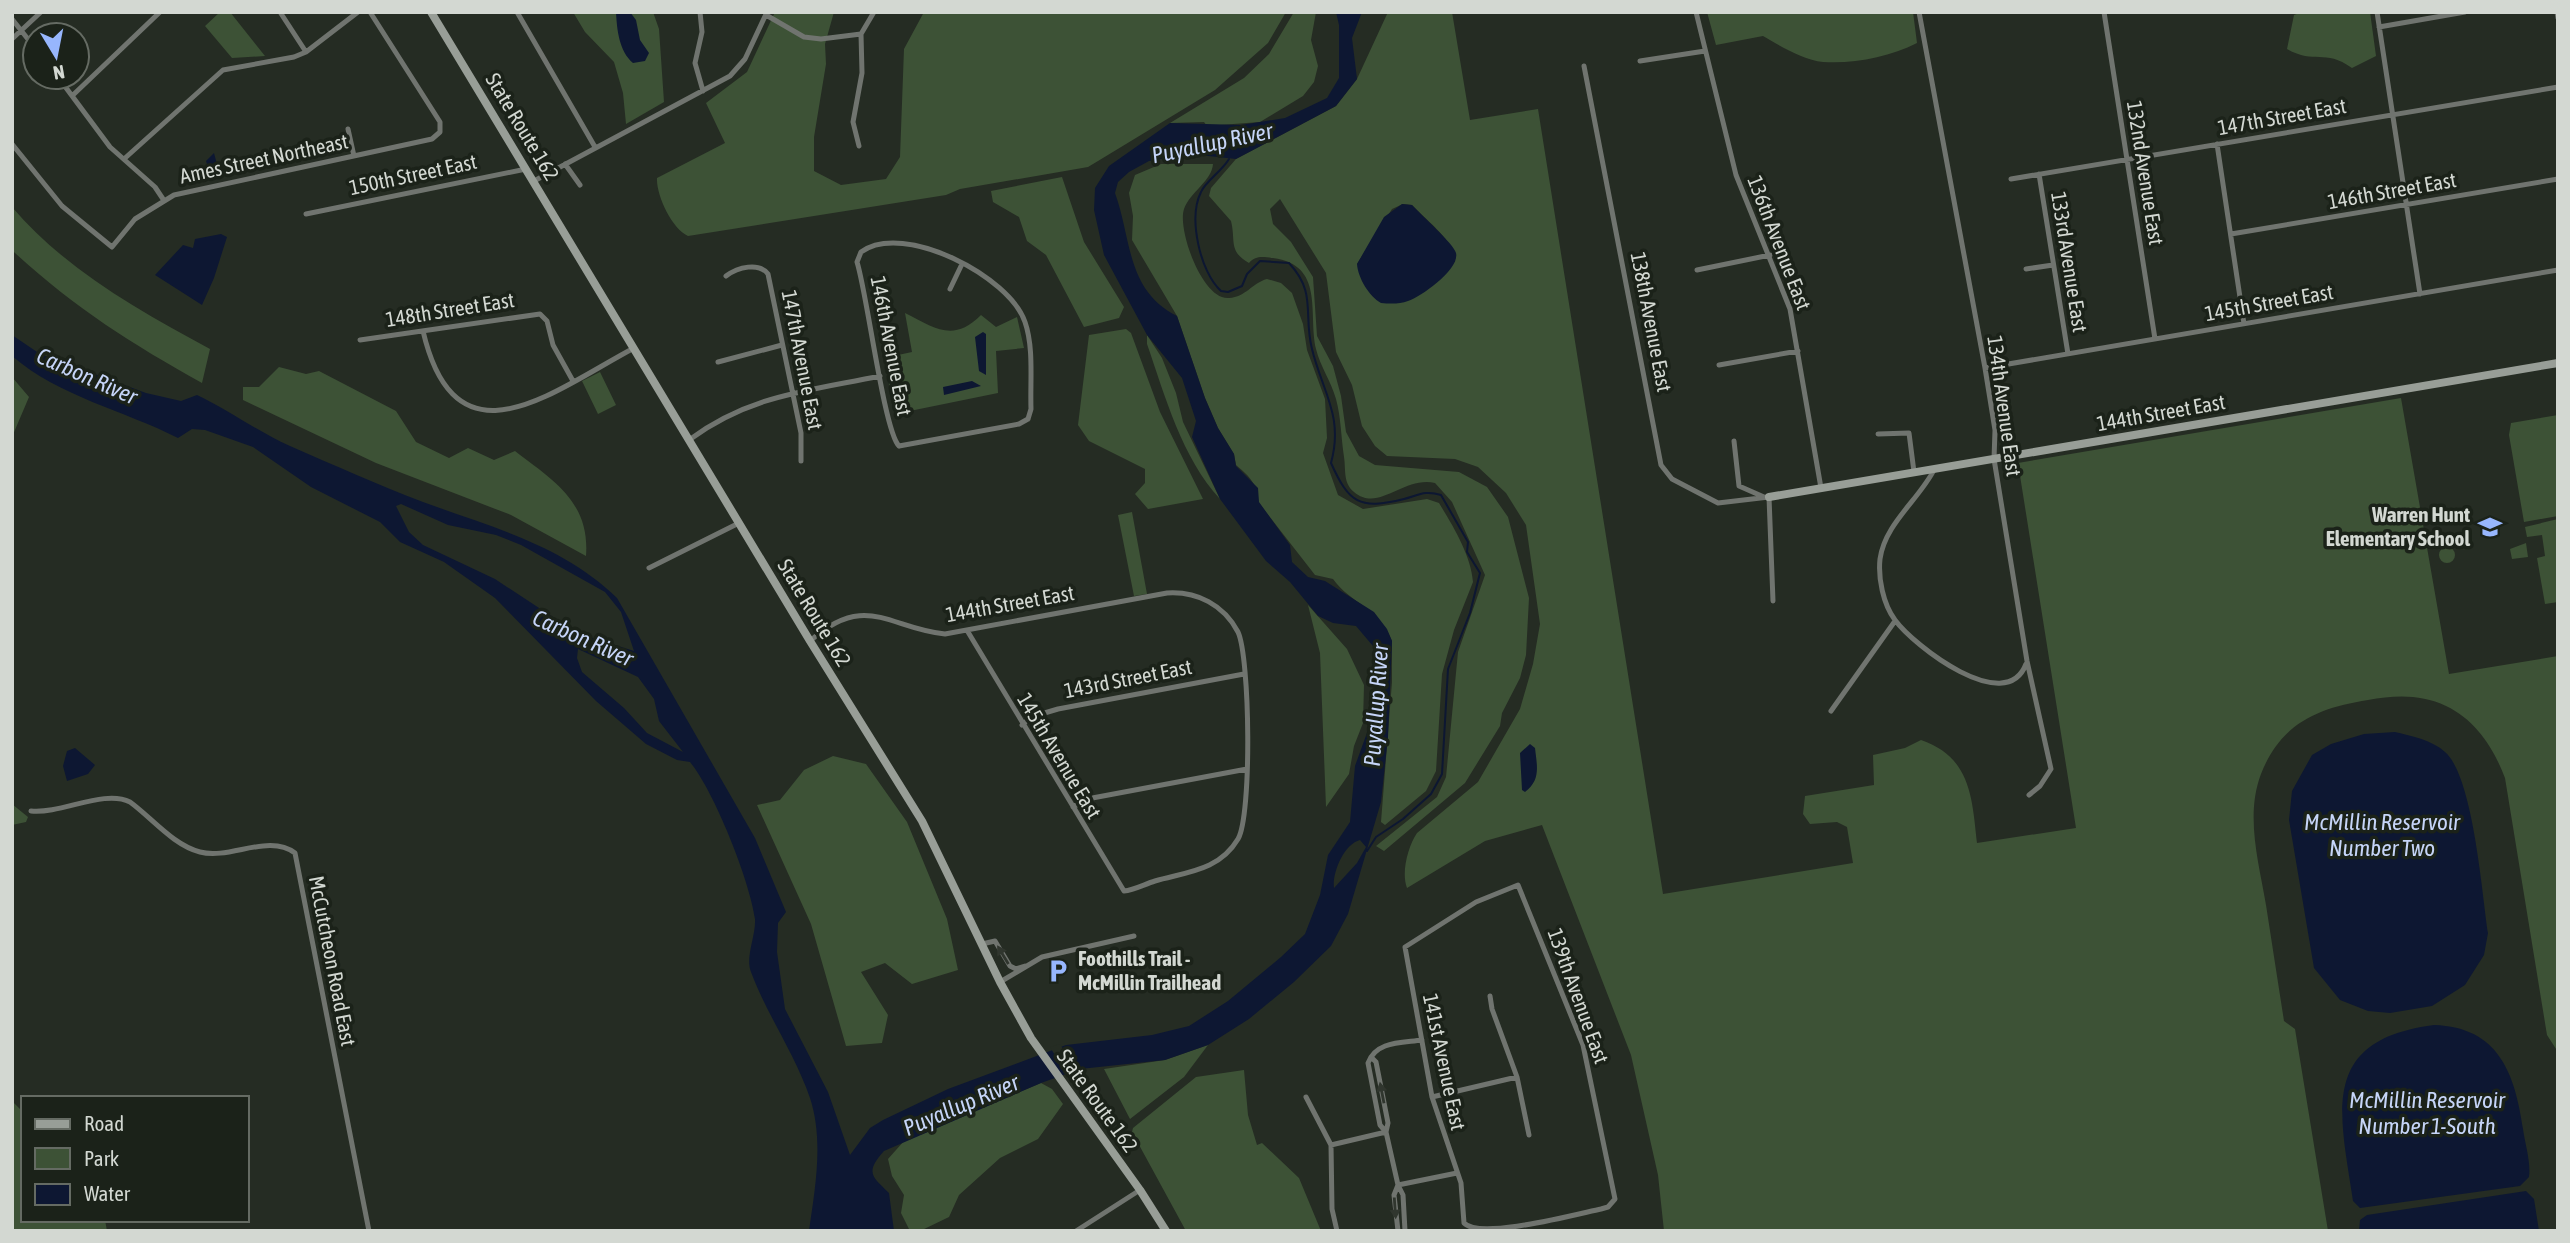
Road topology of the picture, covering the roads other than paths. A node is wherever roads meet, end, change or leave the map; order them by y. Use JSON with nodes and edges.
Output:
{"nodes":[{"id":1,"x":160,"y":12,"type":"edge"},
{"id":2,"x":280,"y":12,"type":"edge"},
{"id":3,"x":358,"y":12,"type":"edge"},
{"id":4,"x":370,"y":12,"type":"edge"},
{"id":5,"x":431,"y":12,"type":"edge"},
{"id":6,"x":517,"y":12,"type":"edge"},
{"id":7,"x":700,"y":12,"type":"edge"},
{"id":8,"x":874,"y":12,"type":"edge"},
{"id":9,"x":1696,"y":12,"type":"edge"},
{"id":10,"x":1919,"y":12,"type":"edge"},
{"id":11,"x":2104,"y":12,"type":"edge"},
{"id":12,"x":2377,"y":12,"type":"edge"},
{"id":13,"x":2465,"y":12,"type":"edge"},
{"id":14,"x":2557,"y":12,"type":"edge"},
{"id":15,"x":767,"y":13,"type":"edge"},
{"id":16,"x":2558,"y":18,"type":"edge"},
{"id":17,"x":12,"y":19,"type":"edge"},
{"id":18,"x":2379,"y":27,"type":"junction"},
{"id":19,"x":21,"y":30,"type":"joint"},
{"id":20,"x":861,"y":34,"type":"junction"},
{"id":21,"x":12,"y":39,"type":"edge"},
{"id":22,"x":1705,"y":51,"type":"junction"},
{"id":23,"x":306,"y":52,"type":"junction"},
{"id":24,"x":1640,"y":61,"type":"dead end"},
{"id":25,"x":1584,"y":66,"type":"dead end"},
{"id":26,"x":2558,"y":87,"type":"edge"},
{"id":27,"x":70,"y":91,"type":"edge"},
{"id":28,"x":702,"y":91,"type":"junction"},
{"id":29,"x":73,"y":95,"type":"junction"},
{"id":30,"x":2393,"y":115,"type":"junction"},
{"id":31,"x":348,"y":129,"type":"dead end"},
{"id":32,"x":12,"y":144,"type":"edge"},
{"id":33,"x":2217,"y":144,"type":"junction"},
{"id":34,"x":859,"y":146,"type":"dead end"},
{"id":35,"x":595,"y":147,"type":"junction"},
{"id":36,"x":354,"y":156,"type":"junction"},
{"id":37,"x":124,"y":159,"type":"junction"},
{"id":38,"x":2127,"y":159,"type":"junction"},
{"id":39,"x":565,"y":164,"type":"junction"},
{"id":40,"x":526,"y":169,"type":"junction"},
{"id":41,"x":2039,"y":174,"type":"junction"},
{"id":42,"x":2011,"y":179,"type":"dead end"},
{"id":43,"x":2558,"y":179,"type":"edge"},
{"id":44,"x":534,"y":181,"type":"junction"},
{"id":45,"x":580,"y":185,"type":"dead end"},
{"id":46,"x":163,"y":199,"type":"junction"},
{"id":47,"x":2406,"y":204,"type":"junction"},
{"id":48,"x":306,"y":214,"type":"dead end"},
{"id":49,"x":2231,"y":234,"type":"junction"},
{"id":50,"x":853,"y":247,"type":"dead end"},
{"id":51,"x":860,"y":252,"type":"junction"},
{"id":52,"x":1770,"y":256,"type":"junction"},
{"id":53,"x":962,"y":264,"type":"junction"},
{"id":54,"x":2053,"y":265,"type":"junction"},
{"id":55,"x":1697,"y":270,"type":"dead end"},
{"id":56,"x":2026,"y":270,"type":"dead end"},
{"id":57,"x":2558,"y":270,"type":"edge"},
{"id":58,"x":726,"y":276,"type":"dead end"},
{"id":59,"x":950,"y":289,"type":"dead end"},
{"id":60,"x":2420,"y":294,"type":"junction"},
{"id":61,"x":2244,"y":324,"type":"junction"},
{"id":62,"x":423,"y":331,"type":"junction"},
{"id":63,"x":2155,"y":339,"type":"junction"},
{"id":64,"x":360,"y":340,"type":"dead end"},
{"id":65,"x":782,"y":345,"type":"junction"},
{"id":66,"x":634,"y":348,"type":"junction"},
{"id":67,"x":1798,"y":351,"type":"junction"},
{"id":68,"x":2068,"y":354,"type":"junction"},
{"id":69,"x":718,"y":362,"type":"dead end"},
{"id":70,"x":2558,"y":363,"type":"edge"},
{"id":71,"x":1719,"y":365,"type":"dead end"},
{"id":72,"x":1985,"y":368,"type":"junction"},
{"id":73,"x":880,"y":376,"type":"junction"},
{"id":74,"x":573,"y":381,"type":"junction"},
{"id":75,"x":792,"y":394,"type":"junction"},
{"id":76,"x":1878,"y":434,"type":"dead end"},
{"id":77,"x":689,"y":440,"type":"junction"},
{"id":78,"x":1734,"y":441,"type":"dead end"},
{"id":79,"x":899,"y":446,"type":"junction"},
{"id":80,"x":895,"y":452,"type":"dead end"},
{"id":81,"x":1994,"y":459,"type":"junction"},
{"id":82,"x":801,"y":461,"type":"dead end"},
{"id":83,"x":1936,"y":468,"type":"junction"},
{"id":84,"x":1914,"y":472,"type":"junction"},
{"id":85,"x":1821,"y":488,"type":"junction"},
{"id":86,"x":1767,"y":497,"type":"junction"},
{"id":87,"x":739,"y":523,"type":"junction"},
{"id":88,"x":649,"y":568,"type":"dead end"},
{"id":89,"x":1773,"y":601,"type":"dead end"},
{"id":90,"x":1895,"y":621,"type":"junction"},
{"id":91,"x":968,"y":632,"type":"junction"},
{"id":92,"x":810,"y":641,"type":"junction"},
{"id":93,"x":2027,"y":661,"type":"junction"},
{"id":94,"x":1244,"y":674,"type":"junction"},
{"id":95,"x":1831,"y":711,"type":"dead end"},
{"id":96,"x":1022,"y":724,"type":"junction"},
{"id":97,"x":1247,"y":769,"type":"junction"},
{"id":98,"x":2029,"y":795,"type":"dead end"},
{"id":99,"x":1073,"y":807,"type":"junction"},
{"id":100,"x":31,"y":811,"type":"dead end"},
{"id":101,"x":1134,"y":936,"type":"dead end"},
{"id":102,"x":982,"y":944,"type":"junction"},
{"id":103,"x":1406,"y":944,"type":"joint"},
{"id":104,"x":1025,"y":966,"type":"junction"},
{"id":105,"x":1000,"y":982,"type":"junction"},
{"id":106,"x":1490,"y":996,"type":"dead end"},
{"id":107,"x":1422,"y":1040,"type":"junction"},
{"id":108,"x":1517,"y":1077,"type":"junction"},
{"id":109,"x":1306,"y":1097,"type":"dead end"},
{"id":110,"x":1432,"y":1097,"type":"junction"},
{"id":111,"x":1386,"y":1132,"type":"junction"},
{"id":112,"x":1529,"y":1135,"type":"dead end"},
{"id":113,"x":1331,"y":1145,"type":"junction"},
{"id":114,"x":1457,"y":1173,"type":"junction"},
{"id":115,"x":1398,"y":1185,"type":"junction"},
{"id":116,"x":1140,"y":1190,"type":"junction"},
{"id":117,"x":1467,"y":1226,"type":"joint"},
{"id":118,"x":369,"y":1231,"type":"edge"},
{"id":119,"x":1076,"y":1231,"type":"edge"},
{"id":120,"x":1166,"y":1231,"type":"edge"},
{"id":121,"x":1337,"y":1231,"type":"edge"},
{"id":122,"x":1398,"y":1231,"type":"edge"},
{"id":123,"x":1405,"y":1231,"type":"edge"}],
"edges":[{"from":1,"to":29,"type":"street"},
{"from":2,"to":23,"type":"street"},
{"from":3,"to":23,"type":"street"},
{"from":4,"to":36,"type":"street","name":"Ames Street Northeast"},
{"from":5,"to":40,"type":"main road","name":"State Route 162"},
{"from":6,"to":35,"type":"street"},
{"from":7,"to":28,"type":"street"},
{"from":8,"to":20,"type":"street"},
{"from":9,"to":22,"type":"street","name":"136th Avenue East"},
{"from":10,"to":72,"type":"street","name":"134th Avenue East"},
{"from":11,"to":38,"type":"street","name":"132nd Avenue East"},
{"from":12,"to":18,"type":"street"},
{"from":13,"to":18,"type":"street"},
{"from":14,"to":16,"type":"street"},
{"from":15,"to":20,"type":"street"},
{"from":15,"to":28,"type":"street"},
{"from":17,"to":19,"type":"street"},
{"from":18,"to":30,"type":"street"},
{"from":19,"to":21,"type":"street"},
{"from":20,"to":34,"type":"street"},
{"from":22,"to":24,"type":"street"},
{"from":22,"to":52,"type":"street","name":"136th Avenue East"},
{"from":23,"to":37,"type":"street"},
{"from":25,"to":86,"type":"street","name":"138th Avenue East"},
{"from":26,"to":30,"type":"street","name":"147th Street East"},
{"from":27,"to":29,"type":"street"},
{"from":28,"to":35,"type":"street"},
{"from":29,"to":37,"type":"street"},
{"from":30,"to":33,"type":"street","name":"147th Street East"},
{"from":30,"to":47,"type":"street"},
{"from":31,"to":36,"type":"street"},
{"from":32,"to":46,"type":"street","name":"Ames Street Northeast"},
{"from":33,"to":38,"type":"street","name":"147th Street East"},
{"from":33,"to":49,"type":"street"},
{"from":35,"to":39,"type":"street"},
{"from":36,"to":46,"type":"street","name":"Ames Street Northeast"},
{"from":37,"to":46,"type":"street"},
{"from":38,"to":41,"type":"street","name":"147th Street East"},
{"from":38,"to":63,"type":"street","name":"132nd Avenue East"},
{"from":39,"to":44,"type":"street"},
{"from":39,"to":45,"type":"street"},
{"from":40,"to":44,"type":"main road","name":"State Route 162"},
{"from":40,"to":48,"type":"street","name":"150th Street East"},
{"from":41,"to":42,"type":"street","name":"147th Street East"},
{"from":41,"to":54,"type":"street","name":"133rd Avenue East"},
{"from":43,"to":47,"type":"street","name":"146th Street East"},
{"from":44,"to":66,"type":"main road","name":"State Route 162"},
{"from":47,"to":49,"type":"street","name":"146th Street East"},
{"from":47,"to":60,"type":"street"},
{"from":49,"to":61,"type":"street"},
{"from":50,"to":51,"type":"street"},
{"from":51,"to":53,"type":"street"},
{"from":51,"to":73,"type":"street","name":"146th Avenue East"},
{"from":52,"to":55,"type":"street"},
{"from":52,"to":67,"type":"street","name":"136th Avenue East"},
{"from":53,"to":59,"type":"street"},
{"from":53,"to":79,"type":"street"},
{"from":54,"to":56,"type":"street"},
{"from":54,"to":68,"type":"street","name":"133rd Avenue East"},
{"from":57,"to":60,"type":"street","name":"145th Street East"},
{"from":58,"to":65,"type":"street","name":"147th Avenue East"},
{"from":60,"to":61,"type":"street","name":"145th Street East"},
{"from":61,"to":63,"type":"street","name":"145th Street East"},
{"from":62,"to":64,"type":"street","name":"148th Street East"},
{"from":62,"to":74,"type":"street","name":"148th Street East"},
{"from":62,"to":74,"type":"street"},
{"from":63,"to":68,"type":"street","name":"145th Street East"},
{"from":65,"to":69,"type":"street"},
{"from":65,"to":75,"type":"street","name":"147th Avenue East"},
{"from":66,"to":74,"type":"street"},
{"from":66,"to":77,"type":"main road","name":"State Route 162"},
{"from":67,"to":71,"type":"street"},
{"from":67,"to":85,"type":"street","name":"136th Avenue East"},
{"from":68,"to":72,"type":"street","name":"145th Street East"},
{"from":70,"to":81,"type":"main road","name":"144th Street East"},
{"from":72,"to":81,"type":"street","name":"134th Avenue East"},
{"from":73,"to":75,"type":"street"},
{"from":73,"to":79,"type":"street","name":"146th Avenue East"},
{"from":75,"to":77,"type":"street"},
{"from":75,"to":82,"type":"street","name":"147th Avenue East"},
{"from":76,"to":84,"type":"street"},
{"from":77,"to":87,"type":"main road","name":"State Route 162"},
{"from":78,"to":86,"type":"street"},
{"from":79,"to":80,"type":"street"},
{"from":81,"to":83,"type":"main road","name":"144th Street East"},
{"from":81,"to":93,"type":"street","name":"134th Avenue East"},
{"from":83,"to":84,"type":"main road","name":"144th Street East"},
{"from":83,"to":90,"type":"street"},
{"from":84,"to":85,"type":"main road","name":"144th Street East"},
{"from":85,"to":86,"type":"main road","name":"144th Street East"},
{"from":86,"to":89,"type":"street"},
{"from":87,"to":88,"type":"street"},
{"from":87,"to":92,"type":"main road","name":"State Route 162"},
{"from":90,"to":93,"type":"street"},
{"from":90,"to":95,"type":"street"},
{"from":91,"to":92,"type":"street","name":"144th Street East"},
{"from":91,"to":94,"type":"street","name":"144th Street East"},
{"from":91,"to":96,"type":"street","name":"145th Avenue East"},
{"from":92,"to":102,"type":"main road","name":"State Route 162"},
{"from":93,"to":98,"type":"street","name":"134th Avenue East"},
{"from":94,"to":96,"type":"street","name":"143rd Street East"},
{"from":94,"to":97,"type":"street"},
{"from":96,"to":99,"type":"street","name":"145th Avenue East"},
{"from":97,"to":99,"type":"street"},
{"from":97,"to":99,"type":"street","name":"145th Avenue East"},
{"from":100,"to":118,"type":"street","name":"McCutcheon Road East"},
{"from":101,"to":104,"type":"street"},
{"from":104,"to":102,"type":"street","one_way":true},
{"from":102,"to":105,"type":"main road","name":"State Route 162"},
{"from":103,"to":107,"type":"street","name":"141st Avenue East"},
{"from":103,"to":117,"type":"street","name":"139th Avenue East"},
{"from":104,"to":105,"type":"street"},
{"from":105,"to":116,"type":"main road","name":"State Route 162"},
{"from":106,"to":108,"type":"street"},
{"from":107,"to":110,"type":"street","name":"141st Avenue East"},
{"from":107,"to":111,"type":"street"},
{"from":108,"to":110,"type":"street"},
{"from":108,"to":112,"type":"street"},
{"from":109,"to":113,"type":"street"},
{"from":110,"to":114,"type":"street","name":"141st Avenue East"},
{"from":111,"to":113,"type":"street"},
{"from":111,"to":115,"type":"street"},
{"from":113,"to":121,"type":"street"},
{"from":114,"to":115,"type":"street"},
{"from":114,"to":117,"type":"street","name":"141st Avenue East"},
{"from":115,"to":122,"type":"street","one_way":true},
{"from":115,"to":123,"type":"street"},
{"from":116,"to":119,"type":"street"},
{"from":116,"to":120,"type":"main road","name":"State Route 162"}]}
